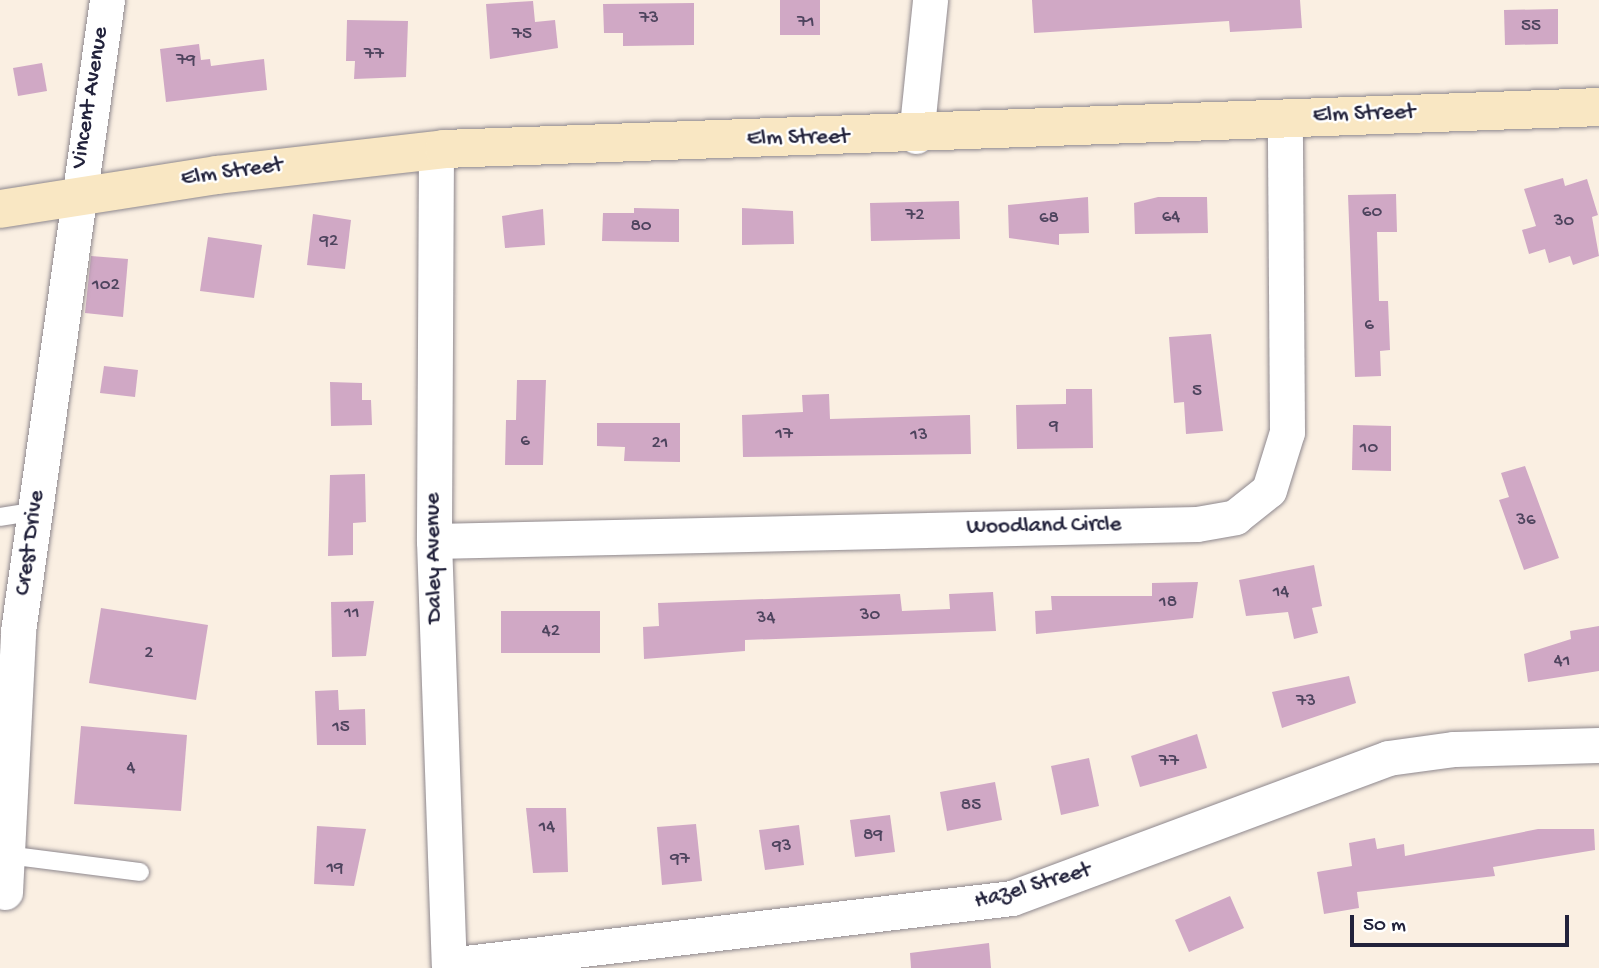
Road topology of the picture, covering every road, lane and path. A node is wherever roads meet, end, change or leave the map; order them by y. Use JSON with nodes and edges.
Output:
{"nodes":[{"id":1,"x":107,"y":0,"type":"edge"},
{"id":2,"x":930,"y":0,"type":"edge"},
{"id":3,"x":1599,"y":107,"type":"edge"},
{"id":4,"x":1285,"y":118,"type":"junction"},
{"id":5,"x":916,"y":136,"type":"junction"},
{"id":6,"x":436,"y":150,"type":"junction"},
{"id":7,"x":76,"y":195,"type":"junction"},
{"id":8,"x":0,"y":209,"type":"edge"},
{"id":9,"x":36,"y":511,"type":"junction"},
{"id":10,"x":0,"y":517,"type":"edge"},
{"id":11,"x":433,"y":541,"type":"junction"},
{"id":12,"x":11,"y":597,"type":"edge"},
{"id":13,"x":1599,"y":745,"type":"edge"},
{"id":14,"x":7,"y":855,"type":"junction"},
{"id":15,"x":140,"y":872,"type":"dead end"},
{"id":16,"x":2,"y":892,"type":"edge"},
{"id":17,"x":449,"y":965,"type":"joint"}],
"edges":[{"from":1,"to":7,"type":"street","name":"Vincent Avenue"},
{"from":2,"to":5,"type":"street"},
{"from":3,"to":4,"type":"street","name":"Elm Street"},
{"from":4,"to":5,"type":"street","name":"Elm Street"},
{"from":4,"to":11,"type":"street","name":"Woodland Circle"},
{"from":5,"to":6,"type":"street","name":"Elm Street"},
{"from":6,"to":7,"type":"street","name":"Elm Street"},
{"from":6,"to":11,"type":"street","name":"Daley Avenue"},
{"from":7,"to":8,"type":"street","name":"Elm Street"},
{"from":7,"to":9,"type":"street","name":"Crest Drive"},
{"from":9,"to":10,"type":"lane"},
{"from":9,"to":12,"type":"street","name":"Crest Drive"},
{"from":11,"to":17,"type":"street","name":"Daley Avenue"},
{"from":12,"to":14,"type":"street","name":"Crest Drive"},
{"from":13,"to":17,"type":"street","name":"Hazel Street"},
{"from":14,"to":15,"type":"lane"},
{"from":14,"to":16,"type":"street","name":"Crest Drive"}]}
